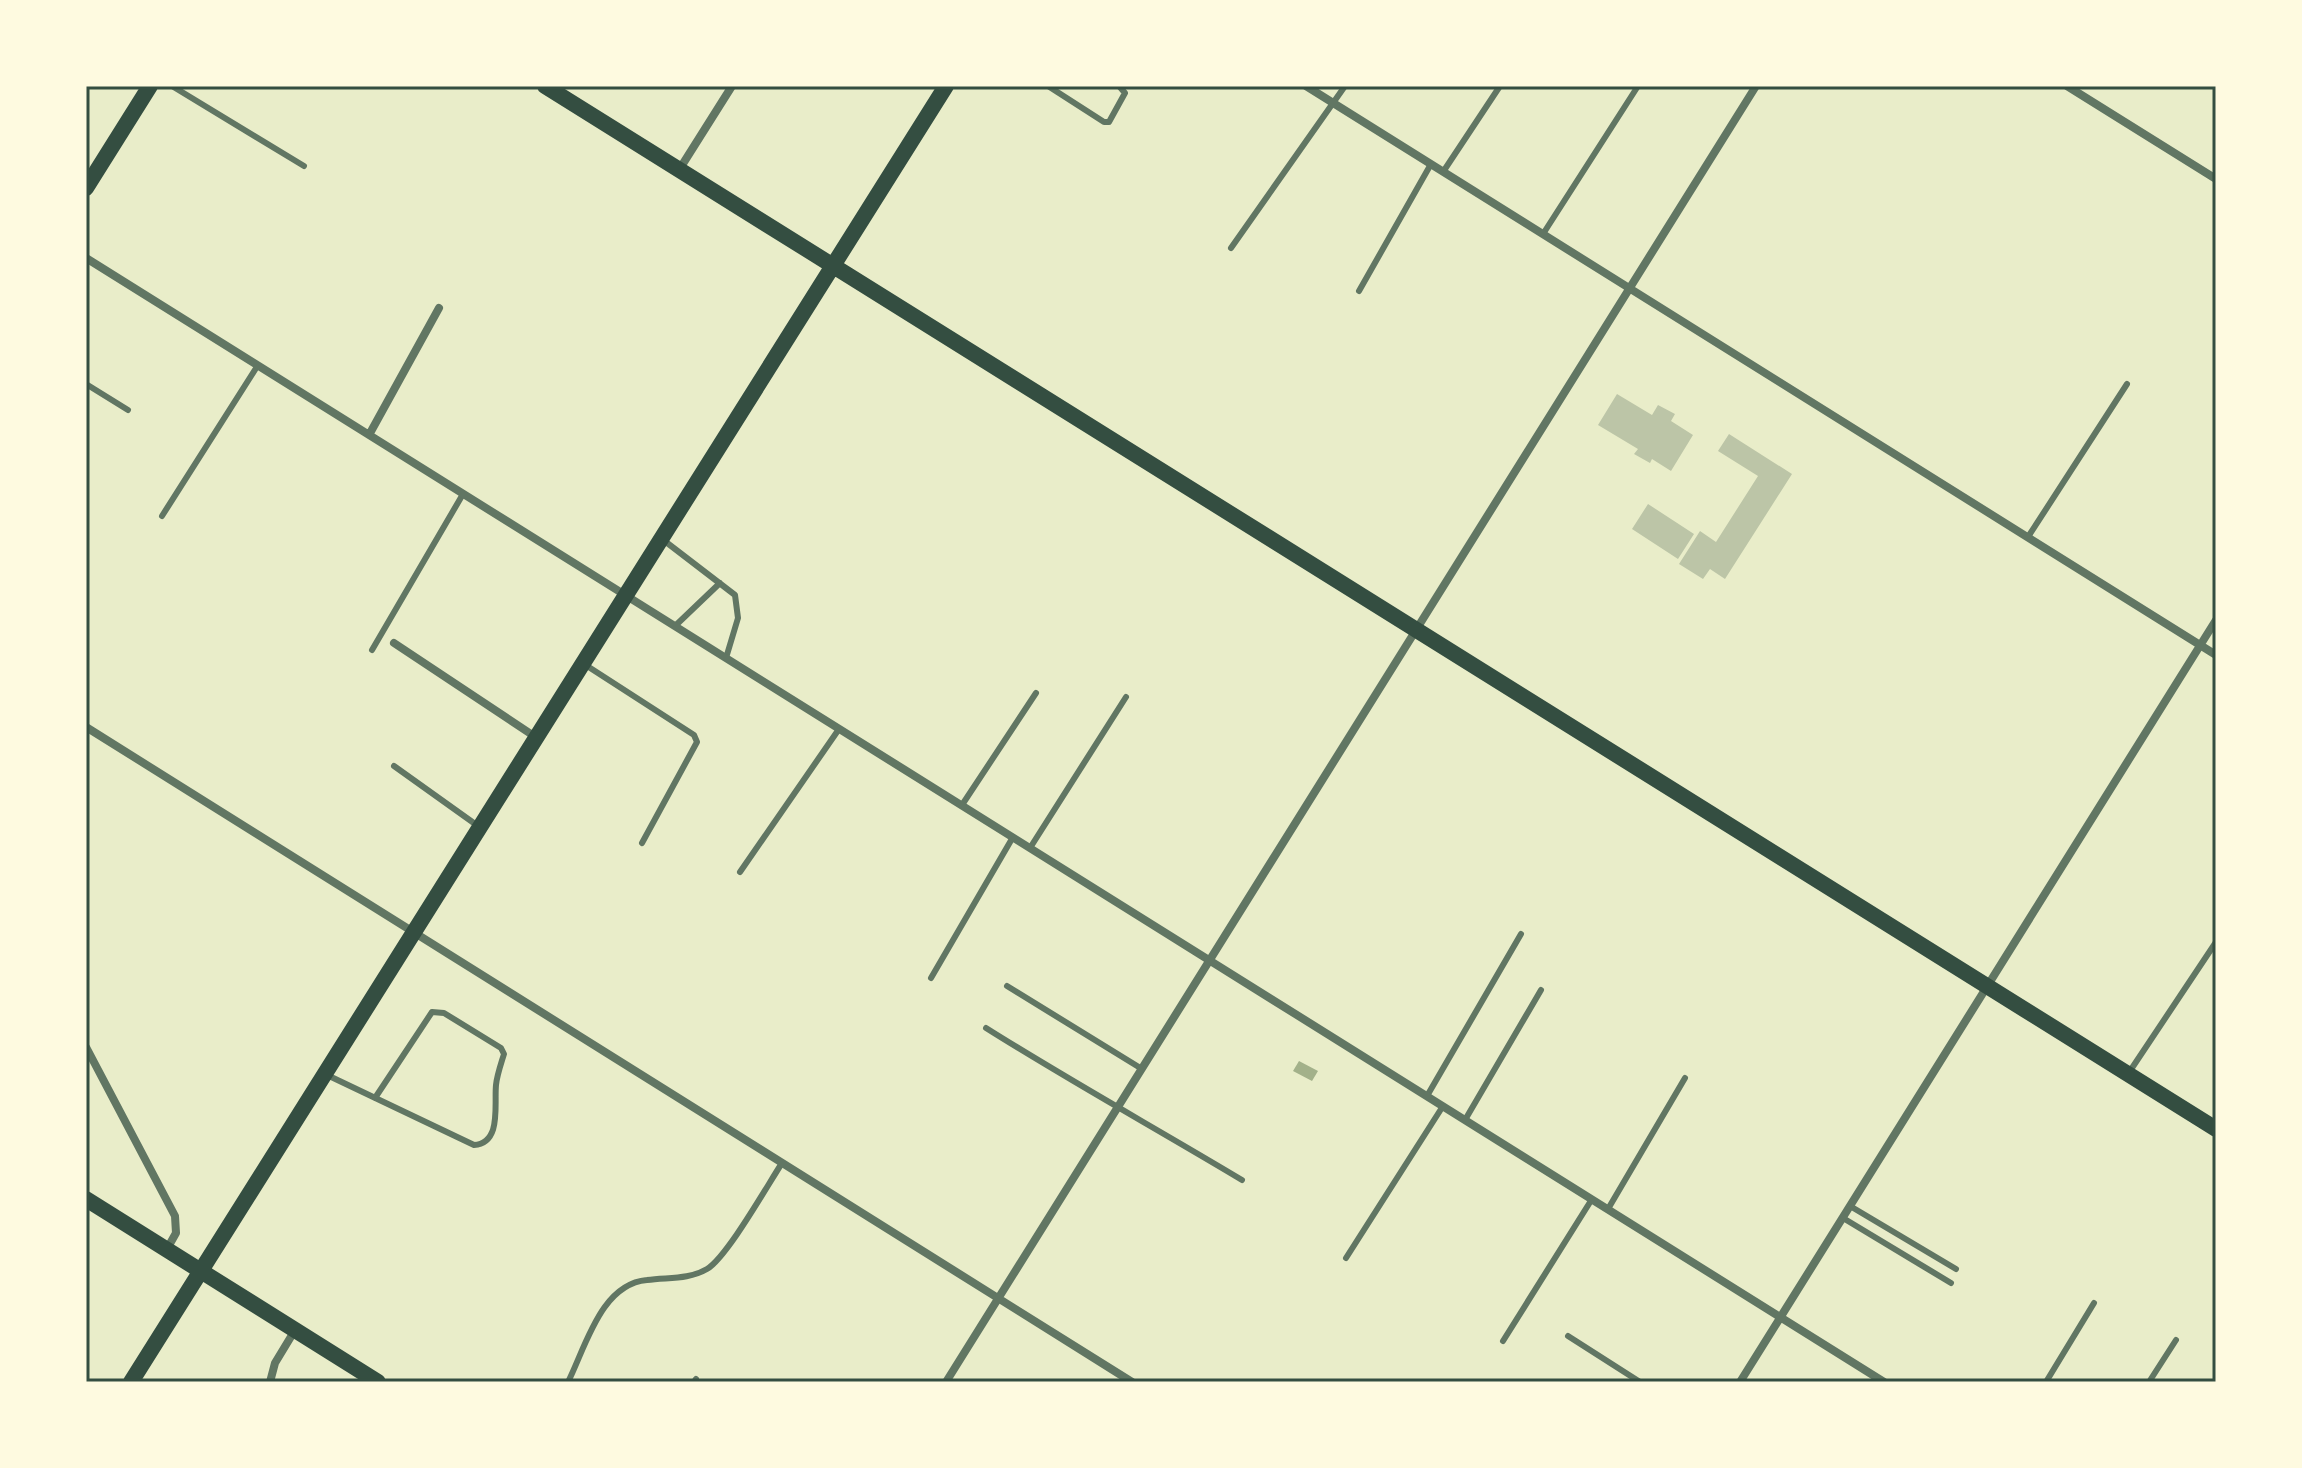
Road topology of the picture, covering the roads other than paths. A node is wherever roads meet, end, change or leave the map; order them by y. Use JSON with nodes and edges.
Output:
{"nodes":[{"id":1,"x":150,"y":86,"type":"edge"},
{"id":2,"x":172,"y":86,"type":"edge"},
{"id":3,"x":545,"y":86,"type":"edge"},
{"id":4,"x":732,"y":86,"type":"edge"},
{"id":5,"x":946,"y":86,"type":"edge"},
{"id":6,"x":1048,"y":86,"type":"edge"},
{"id":7,"x":1119,"y":86,"type":"edge"},
{"id":8,"x":1306,"y":86,"type":"edge"},
{"id":9,"x":1345,"y":86,"type":"edge"},
{"id":10,"x":1500,"y":86,"type":"edge"},
{"id":11,"x":1638,"y":86,"type":"edge"},
{"id":12,"x":1756,"y":86,"type":"edge"},
{"id":13,"x":2067,"y":86,"type":"edge"},
{"id":14,"x":1334,"y":103,"type":"junction"},
{"id":15,"x":1431,"y":164,"type":"junction"},
{"id":16,"x":304,"y":166,"type":"dead end"},
{"id":17,"x":679,"y":170,"type":"junction"},
{"id":18,"x":1443,"y":172,"type":"junction"},
{"id":19,"x":2216,"y":179,"type":"edge"},
{"id":20,"x":86,"y":188,"type":"edge"},
{"id":21,"x":1543,"y":234,"type":"junction"},
{"id":22,"x":1231,"y":248,"type":"dead end"},
{"id":23,"x":86,"y":258,"type":"edge"},
{"id":24,"x":833,"y":266,"type":"junction"},
{"id":25,"x":1629,"y":288,"type":"junction"},
{"id":26,"x":1359,"y":291,"type":"dead end"},
{"id":27,"x":439,"y":308,"type":"dead end"},
{"id":28,"x":258,"y":365,"type":"junction"},
{"id":29,"x":86,"y":384,"type":"edge"},
{"id":30,"x":2127,"y":384,"type":"dead end"},
{"id":31,"x":128,"y":410,"type":"dead end"},
{"id":32,"x":369,"y":435,"type":"junction"},
{"id":33,"x":463,"y":494,"type":"junction"},
{"id":34,"x":162,"y":516,"type":"dead end"},
{"id":35,"x":2028,"y":537,"type":"junction"},
{"id":36,"x":662,"y":539,"type":"junction"},
{"id":37,"x":720,"y":583,"type":"junction"},
{"id":38,"x":627,"y":596,"type":"junction"},
{"id":39,"x":2216,"y":620,"type":"edge"},
{"id":40,"x":675,"y":626,"type":"junction"},
{"id":41,"x":1416,"y":630,"type":"junction"},
{"id":42,"x":394,"y":643,"type":"dead end"},
{"id":43,"x":2200,"y":645,"type":"junction"},
{"id":44,"x":372,"y":650,"type":"dead end"},
{"id":45,"x":2216,"y":655,"type":"edge"},
{"id":46,"x":726,"y":658,"type":"junction"},
{"id":47,"x":584,"y":664,"type":"junction"},
{"id":48,"x":1036,"y":693,"type":"dead end"},
{"id":49,"x":1126,"y":697,"type":"dead end"},
{"id":50,"x":86,"y":727,"type":"edge"},
{"id":51,"x":839,"y":729,"type":"junction"},
{"id":52,"x":538,"y":738,"type":"junction"},
{"id":53,"x":394,"y":766,"type":"dead end"},
{"id":54,"x":962,"y":805,"type":"junction"},
{"id":55,"x":481,"y":829,"type":"junction"},
{"id":56,"x":1013,"y":837,"type":"junction"},
{"id":57,"x":642,"y":843,"type":"dead end"},
{"id":58,"x":1030,"y":848,"type":"junction"},
{"id":59,"x":740,"y":872,"type":"dead end"},
{"id":60,"x":416,"y":933,"type":"junction"},
{"id":61,"x":1521,"y":934,"type":"dead end"},
{"id":62,"x":2216,"y":942,"type":"edge"},
{"id":63,"x":1209,"y":960,"type":"junction"},
{"id":64,"x":931,"y":978,"type":"dead end"},
{"id":65,"x":1007,"y":986,"type":"dead end"},
{"id":66,"x":1987,"y":986,"type":"junction"},
{"id":67,"x":1541,"y":990,"type":"dead end"},
{"id":68,"x":986,"y":1028,"type":"dead end"},
{"id":69,"x":86,"y":1047,"type":"edge"},
{"id":70,"x":1142,"y":1069,"type":"junction"},
{"id":71,"x":2128,"y":1074,"type":"junction"},
{"id":72,"x":327,"y":1075,"type":"junction"},
{"id":73,"x":1685,"y":1078,"type":"dead end"},
{"id":74,"x":1427,"y":1096,"type":"junction"},
{"id":75,"x":375,"y":1098,"type":"junction"},
{"id":76,"x":1118,"y":1106,"type":"junction"},
{"id":77,"x":1443,"y":1106,"type":"junction"},
{"id":78,"x":1465,"y":1120,"type":"junction"},
{"id":79,"x":2216,"y":1129,"type":"edge"},
{"id":80,"x":782,"y":1163,"type":"junction"},
{"id":81,"x":1242,"y":1180,"type":"dead end"},
{"id":82,"x":86,"y":1199,"type":"edge"},
{"id":83,"x":1592,"y":1199,"type":"junction"},
{"id":84,"x":1850,"y":1206,"type":"junction"},
{"id":85,"x":1608,"y":1209,"type":"junction"},
{"id":86,"x":1843,"y":1218,"type":"junction"},
{"id":87,"x":167,"y":1250,"type":"junction"},
{"id":88,"x":1346,"y":1258,"type":"dead end"},
{"id":89,"x":1956,"y":1269,"type":"dead end"},
{"id":90,"x":203,"y":1272,"type":"junction"},
{"id":91,"x":1951,"y":1283,"type":"dead end"},
{"id":92,"x":999,"y":1298,"type":"junction"},
{"id":93,"x":2094,"y":1303,"type":"dead end"},
{"id":94,"x":1781,"y":1317,"type":"junction"},
{"id":95,"x":295,"y":1330,"type":"junction"},
{"id":96,"x":1568,"y":1336,"type":"dead end"},
{"id":97,"x":2176,"y":1340,"type":"dead end"},
{"id":98,"x":1503,"y":1341,"type":"dead end"},
{"id":99,"x":131,"y":1382,"type":"edge"},
{"id":100,"x":270,"y":1382,"type":"edge"},
{"id":101,"x":378,"y":1382,"type":"edge"},
{"id":102,"x":568,"y":1382,"type":"edge"},
{"id":103,"x":946,"y":1382,"type":"edge"},
{"id":104,"x":1132,"y":1382,"type":"edge"},
{"id":105,"x":1640,"y":1382,"type":"edge"},
{"id":106,"x":1740,"y":1382,"type":"edge"},
{"id":107,"x":1884,"y":1382,"type":"edge"},
{"id":108,"x":2046,"y":1382,"type":"edge"},
{"id":109,"x":2149,"y":1382,"type":"edge"}],
"edges":[{"from":1,"to":20,"type":"main road"},
{"from":2,"to":16,"type":"lane"},
{"from":3,"to":17,"type":"main road"},
{"from":4,"to":17,"type":"street"},
{"from":5,"to":24,"type":"main road"},
{"from":6,"to":7,"type":"lane"},
{"from":8,"to":14,"type":"street"},
{"from":9,"to":14,"type":"lane"},
{"from":10,"to":18,"type":"lane"},
{"from":11,"to":21,"type":"lane"},
{"from":12,"to":25,"type":"street"},
{"from":13,"to":19,"type":"street"},
{"from":14,"to":15,"type":"street"},
{"from":14,"to":22,"type":"lane"},
{"from":15,"to":18,"type":"street"},
{"from":15,"to":26,"type":"lane"},
{"from":17,"to":24,"type":"main road"},
{"from":18,"to":21,"type":"street"},
{"from":21,"to":25,"type":"street"},
{"from":23,"to":28,"type":"street"},
{"from":24,"to":36,"type":"main road"},
{"from":24,"to":41,"type":"main road"},
{"from":25,"to":35,"type":"street"},
{"from":25,"to":41,"type":"street"},
{"from":27,"to":32,"type":"street"},
{"from":28,"to":32,"type":"street"},
{"from":28,"to":34,"type":"lane"},
{"from":29,"to":31,"type":"lane"},
{"from":30,"to":35,"type":"lane"},
{"from":32,"to":33,"type":"street"},
{"from":33,"to":38,"type":"street"},
{"from":33,"to":44,"type":"lane"},
{"from":35,"to":43,"type":"street"},
{"from":36,"to":37,"type":"lane"},
{"from":36,"to":38,"type":"main road"},
{"from":37,"to":40,"type":"lane"},
{"from":37,"to":46,"type":"lane"},
{"from":38,"to":40,"type":"street"},
{"from":38,"to":47,"type":"main road"},
{"from":39,"to":43,"type":"street"},
{"from":40,"to":46,"type":"street"},
{"from":41,"to":63,"type":"street"},
{"from":41,"to":66,"type":"main road"},
{"from":42,"to":52,"type":"street"},
{"from":43,"to":45,"type":"street"},
{"from":43,"to":66,"type":"street"},
{"from":46,"to":51,"type":"street"},
{"from":47,"to":52,"type":"main road"},
{"from":47,"to":57,"type":"lane"},
{"from":48,"to":54,"type":"lane"},
{"from":49,"to":58,"type":"lane"},
{"from":50,"to":60,"type":"street"},
{"from":51,"to":54,"type":"street"},
{"from":51,"to":59,"type":"lane"},
{"from":52,"to":55,"type":"main road"},
{"from":53,"to":55,"type":"lane"},
{"from":54,"to":56,"type":"street"},
{"from":55,"to":60,"type":"main road"},
{"from":56,"to":58,"type":"street"},
{"from":56,"to":64,"type":"lane"},
{"from":58,"to":63,"type":"street"},
{"from":60,"to":72,"type":"main road"},
{"from":60,"to":80,"type":"street"},
{"from":61,"to":74,"type":"lane"},
{"from":62,"to":71,"type":"lane"},
{"from":63,"to":70,"type":"street"},
{"from":63,"to":74,"type":"street"},
{"from":65,"to":70,"type":"lane"},
{"from":66,"to":71,"type":"main road"},
{"from":66,"to":84,"type":"street"},
{"from":67,"to":78,"type":"lane"},
{"from":68,"to":76,"type":"lane"},
{"from":69,"to":87,"type":"street"},
{"from":70,"to":76,"type":"street"},
{"from":71,"to":79,"type":"main road"},
{"from":72,"to":75,"type":"lane"},
{"from":72,"to":90,"type":"main road"},
{"from":73,"to":85,"type":"lane"},
{"from":74,"to":77,"type":"street"},
{"from":75,"to":75,"type":"lane"},
{"from":76,"to":81,"type":"lane"},
{"from":76,"to":92,"type":"street"},
{"from":77,"to":78,"type":"street"},
{"from":77,"to":88,"type":"lane"},
{"from":78,"to":83,"type":"street"},
{"from":80,"to":92,"type":"street"},
{"from":80,"to":102,"type":"lane"},
{"from":82,"to":87,"type":"main road"},
{"from":83,"to":85,"type":"street"},
{"from":83,"to":98,"type":"lane"},
{"from":84,"to":86,"type":"street"},
{"from":84,"to":89,"type":"lane"},
{"from":85,"to":94,"type":"street"},
{"from":86,"to":91,"type":"lane"},
{"from":86,"to":94,"type":"street"},
{"from":87,"to":90,"type":"main road"},
{"from":90,"to":95,"type":"main road"},
{"from":90,"to":99,"type":"main road"},
{"from":92,"to":103,"type":"street"},
{"from":92,"to":104,"type":"street"},
{"from":93,"to":108,"type":"lane"},
{"from":94,"to":106,"type":"street"},
{"from":94,"to":107,"type":"street"},
{"from":95,"to":100,"type":"street"},
{"from":95,"to":101,"type":"main road"},
{"from":96,"to":105,"type":"lane"},
{"from":97,"to":109,"type":"lane"}]}
